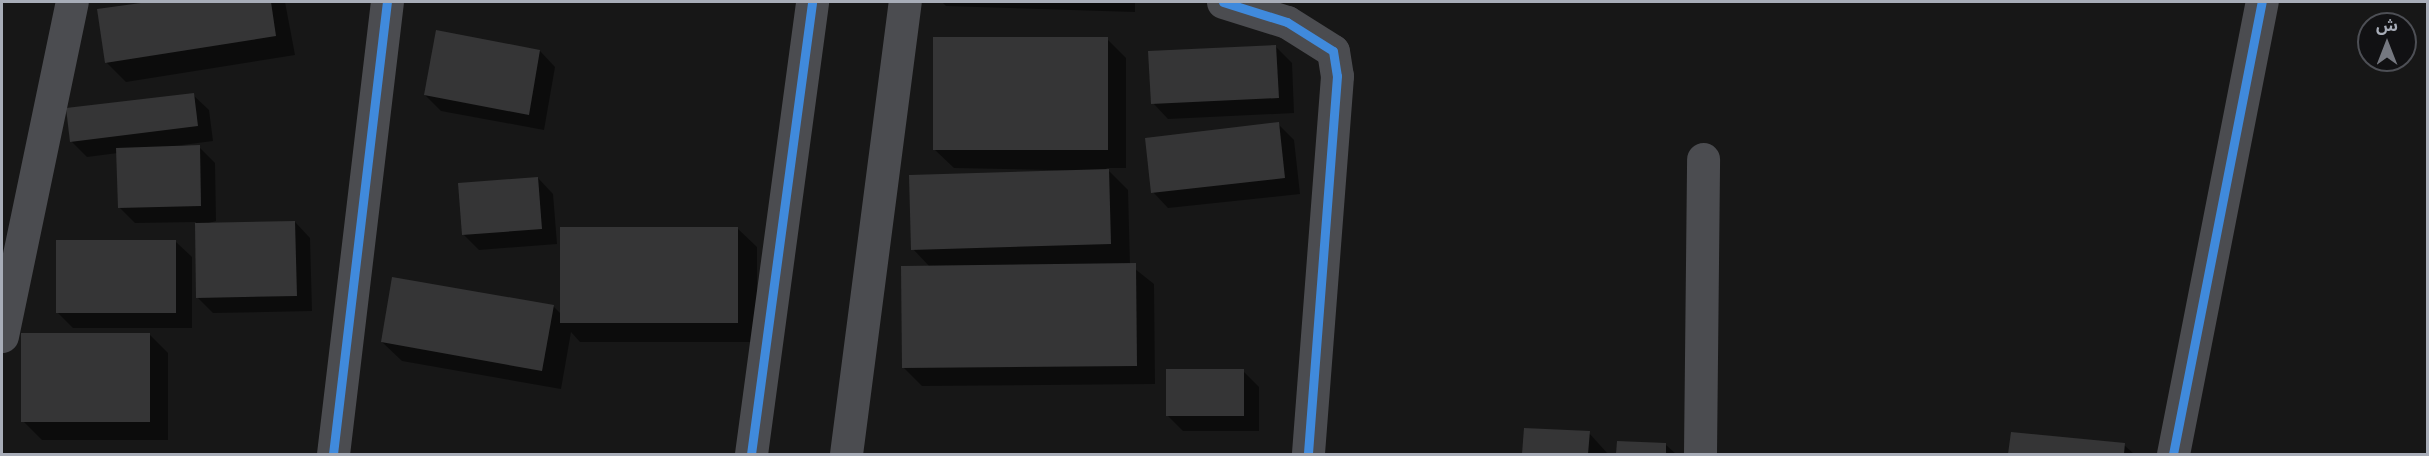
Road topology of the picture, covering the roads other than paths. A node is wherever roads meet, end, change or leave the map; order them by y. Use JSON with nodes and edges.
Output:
{"nodes":[{"id":1,"x":72,"y":2,"type":"edge"},
{"id":2,"x":387,"y":2,"type":"edge"},
{"id":3,"x":812,"y":2,"type":"edge"},
{"id":4,"x":905,"y":2,"type":"edge"},
{"id":5,"x":1223,"y":2,"type":"edge"},
{"id":6,"x":2262,"y":2,"type":"edge"},
{"id":7,"x":1702,"y":159,"type":"dead end"},
{"id":8,"x":2,"y":336,"type":"edge"},
{"id":9,"x":333,"y":454,"type":"edge"},
{"id":10,"x":751,"y":454,"type":"edge"},
{"id":11,"x":846,"y":454,"type":"edge"},
{"id":12,"x":1308,"y":454,"type":"edge"},
{"id":13,"x":1700,"y":454,"type":"edge"},
{"id":14,"x":2173,"y":454,"type":"edge"}],
"edges":[{"from":1,"to":8,"type":"street"},
{"from":2,"to":9,"type":"street"},
{"from":3,"to":10,"type":"street"},
{"from":4,"to":11,"type":"street"},
{"from":5,"to":12,"type":"street"},
{"from":6,"to":14,"type":"street"},
{"from":7,"to":13,"type":"street"}]}
